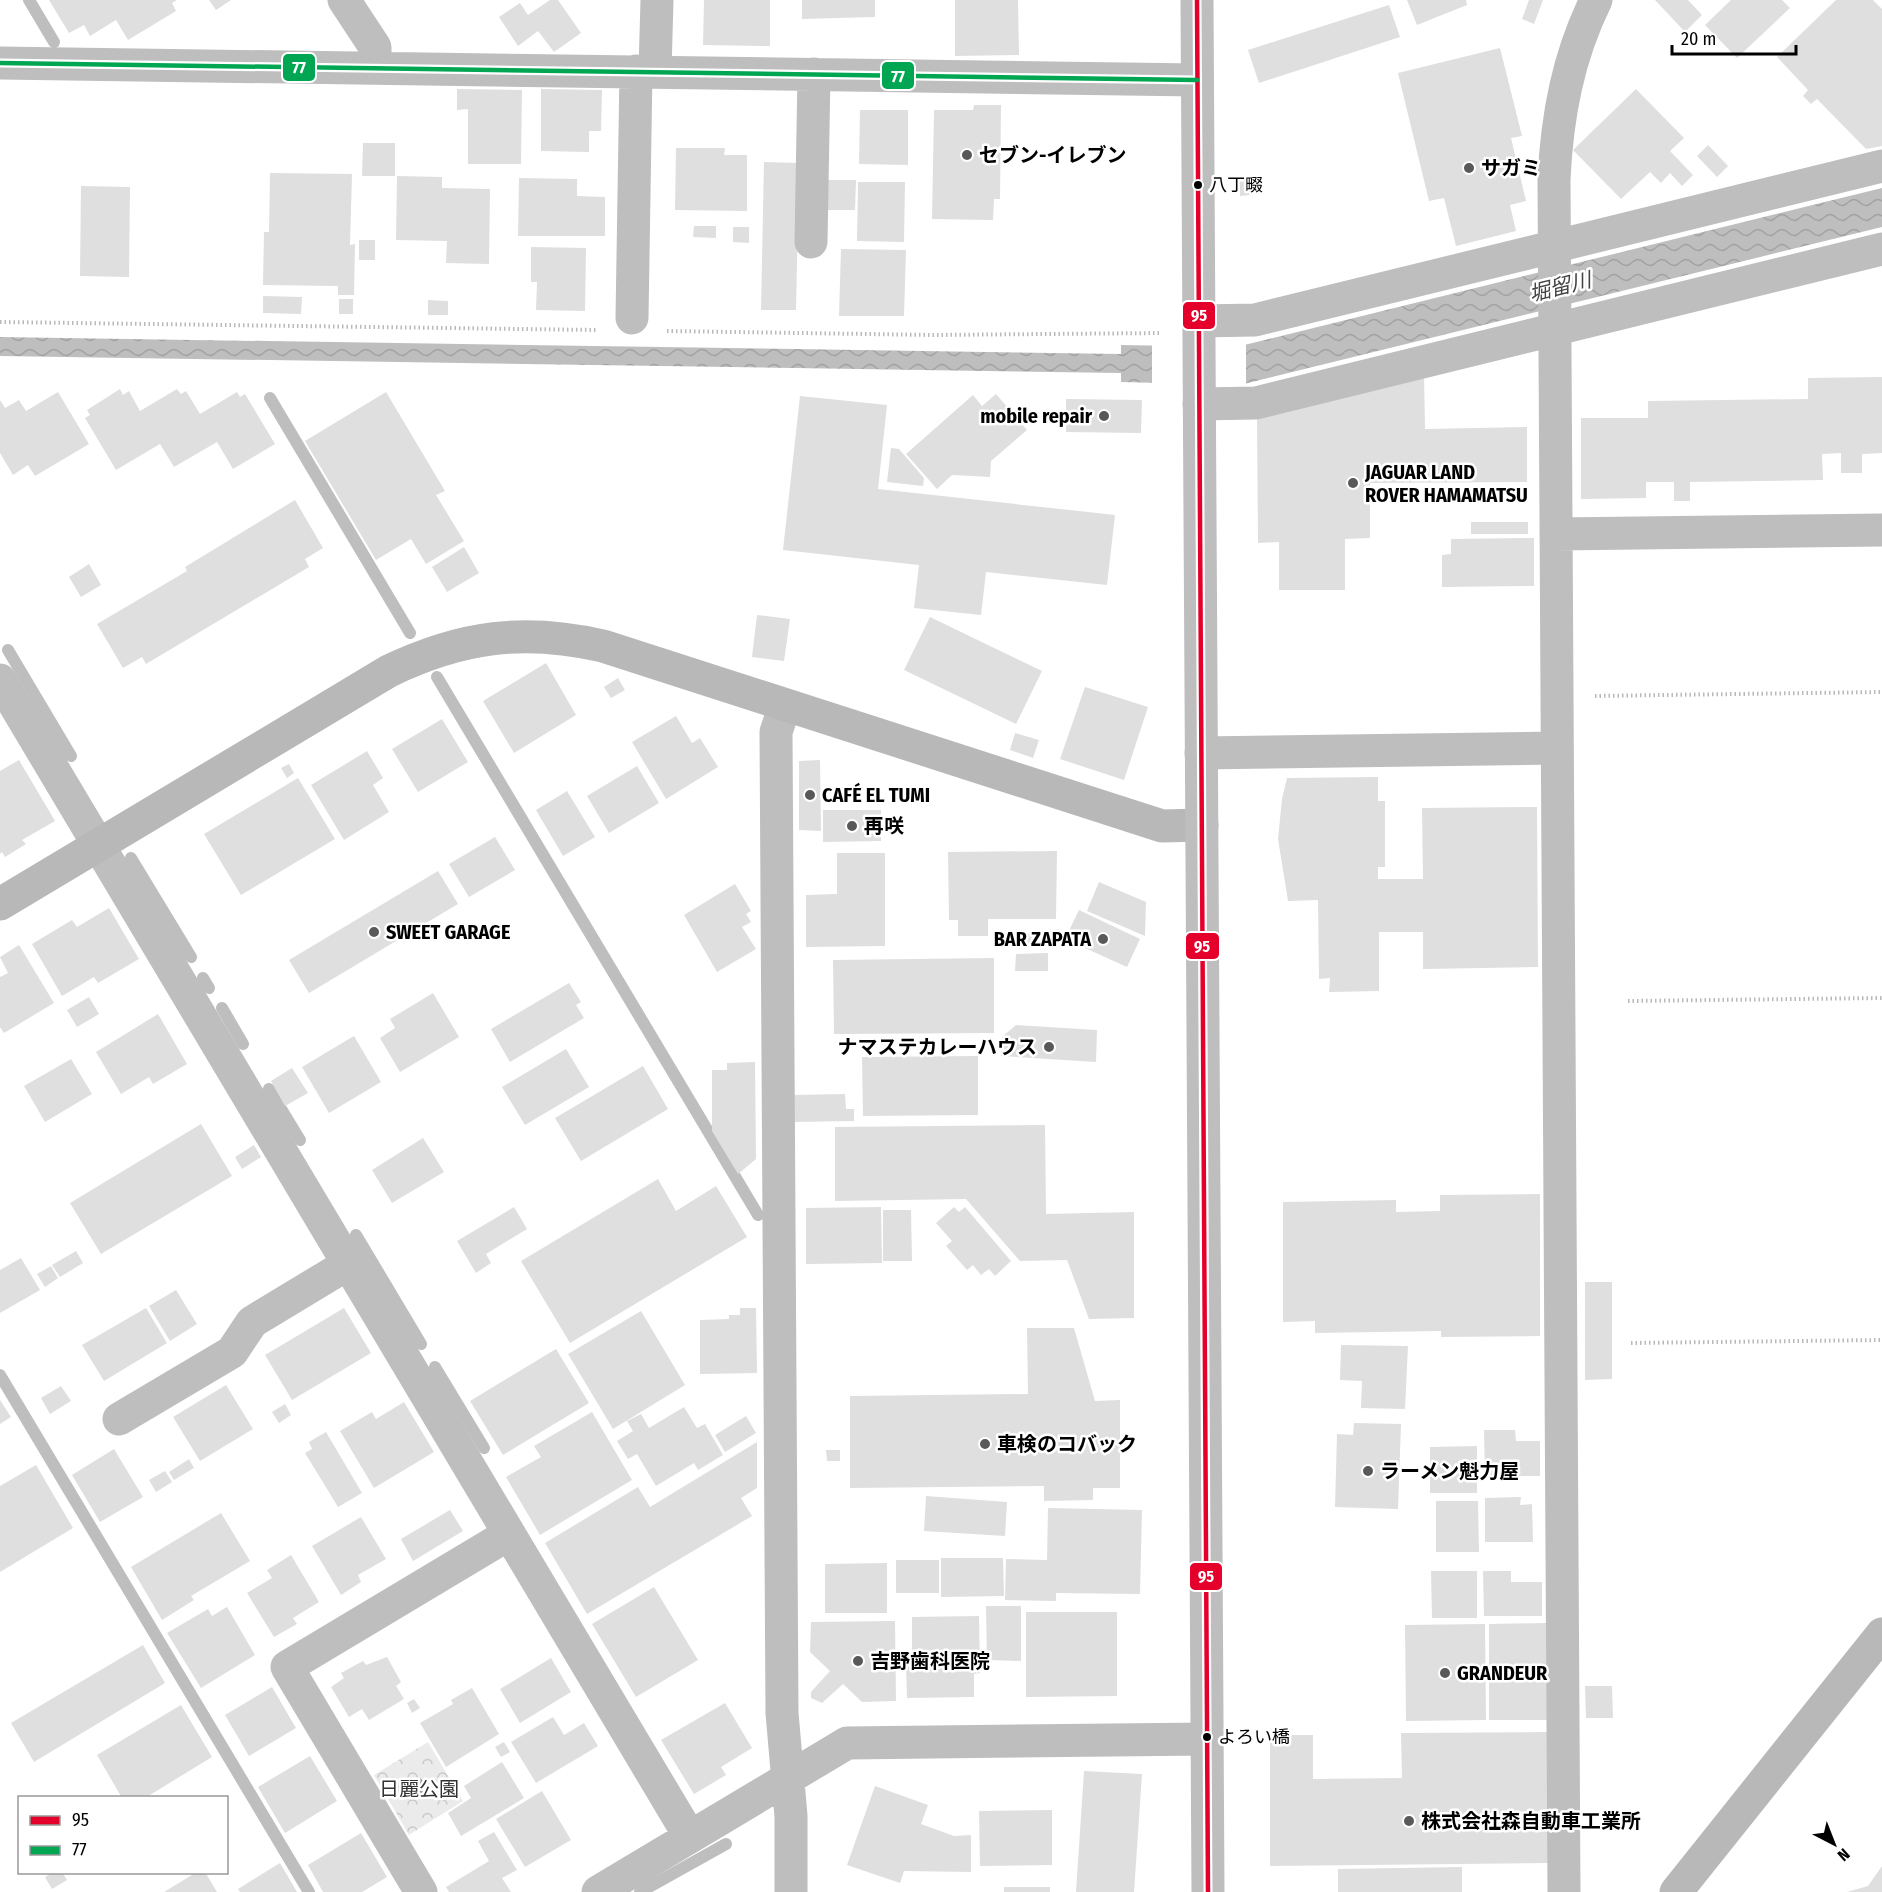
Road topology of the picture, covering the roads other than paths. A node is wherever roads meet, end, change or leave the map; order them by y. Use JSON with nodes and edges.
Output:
{"nodes":[{"id":1,"x":344,"y":0,"type":"edge"},
{"id":2,"x":657,"y":0,"type":"edge"},
{"id":3,"x":1197,"y":0,"type":"edge"},
{"id":4,"x":1596,"y":0,"type":"edge"},
{"id":5,"x":0,"y":63,"type":"edge"},
{"id":6,"x":375,"y":68,"type":"junction"},
{"id":7,"x":646,"y":71,"type":"junction"},
{"id":8,"x":814,"y":74,"type":"junction"},
{"id":9,"x":1197,"y":80,"type":"junction"},
{"id":10,"x":1882,"y":166,"type":"edge"},
{"id":11,"x":811,"y":242,"type":"dead end"},
{"id":12,"x":1882,"y":249,"type":"edge"},
{"id":13,"x":1554,"y":253,"type":"junction"},
{"id":14,"x":1555,"y":324,"type":"junction"},
{"id":15,"x":631,"y":326,"type":"road end"},
{"id":16,"x":1199,"y":332,"type":"junction"},
{"id":17,"x":1199,"y":395,"type":"junction"},
{"id":18,"x":1882,"y":530,"type":"edge"},
{"id":19,"x":1556,"y":534,"type":"junction"},
{"id":20,"x":0,"y":680,"type":"edge"},
{"id":21,"x":785,"y":705,"type":"junction"},
{"id":22,"x":1557,"y":748,"type":"junction"},
{"id":23,"x":1201,"y":753,"type":"junction"},
{"id":24,"x":1202,"y":825,"type":"junction"},
{"id":25,"x":98,"y":845,"type":"junction"},
{"id":26,"x":0,"y":904,"type":"edge"},
{"id":27,"x":348,"y":1264,"type":"junction"},
{"id":28,"x":118,"y":1419,"type":"dead end"},
{"id":29,"x":509,"y":1534,"type":"junction"},
{"id":30,"x":1882,"y":1634,"type":"edge"},
{"id":31,"x":1207,"y":1738,"type":"junction"},
{"id":32,"x":788,"y":1779,"type":"junction"},
{"id":33,"x":690,"y":1837,"type":"junction"},
{"id":34,"x":421,"y":1892,"type":"edge"},
{"id":35,"x":598,"y":1892,"type":"edge"},
{"id":36,"x":791,"y":1892,"type":"edge"},
{"id":37,"x":1208,"y":1892,"type":"edge"},
{"id":38,"x":1564,"y":1892,"type":"edge"},
{"id":39,"x":1676,"y":1892,"type":"edge"}],
"edges":[{"from":1,"to":6,"type":"main road"},
{"from":2,"to":7,"type":"main road"},
{"from":3,"to":9,"type":"main road"},
{"from":4,"to":13,"type":"main road"},
{"from":5,"to":6,"type":"main road"},
{"from":6,"to":7,"type":"main road"},
{"from":7,"to":8,"type":"main road"},
{"from":7,"to":15,"type":"main road"},
{"from":8,"to":9,"type":"main road"},
{"from":8,"to":11,"type":"main road"},
{"from":9,"to":16,"type":"main road"},
{"from":10,"to":13,"type":"main road"},
{"from":12,"to":14,"type":"main road"},
{"from":13,"to":14,"type":"main road"},
{"from":13,"to":16,"type":"main road"},
{"from":14,"to":17,"type":"main road"},
{"from":14,"to":19,"type":"main road"},
{"from":16,"to":17,"type":"main road"},
{"from":17,"to":23,"type":"main road"},
{"from":18,"to":19,"type":"main road"},
{"from":19,"to":22,"type":"main road"},
{"from":20,"to":25,"type":"main road"},
{"from":21,"to":24,"type":"street"},
{"from":21,"to":25,"type":"street"},
{"from":21,"to":32,"type":"main road"},
{"from":22,"to":23,"type":"main road"},
{"from":22,"to":38,"type":"main road"},
{"from":23,"to":24,"type":"main road"},
{"from":24,"to":31,"type":"main road"},
{"from":25,"to":26,"type":"street"},
{"from":25,"to":27,"type":"main road"},
{"from":27,"to":28,"type":"main road"},
{"from":27,"to":29,"type":"main road"},
{"from":29,"to":33,"type":"main road"},
{"from":29,"to":34,"type":"main road"},
{"from":30,"to":39,"type":"street"},
{"from":31,"to":32,"type":"main road"},
{"from":31,"to":37,"type":"main road"},
{"from":32,"to":33,"type":"main road"},
{"from":32,"to":36,"type":"main road"},
{"from":33,"to":35,"type":"main road"}]}
